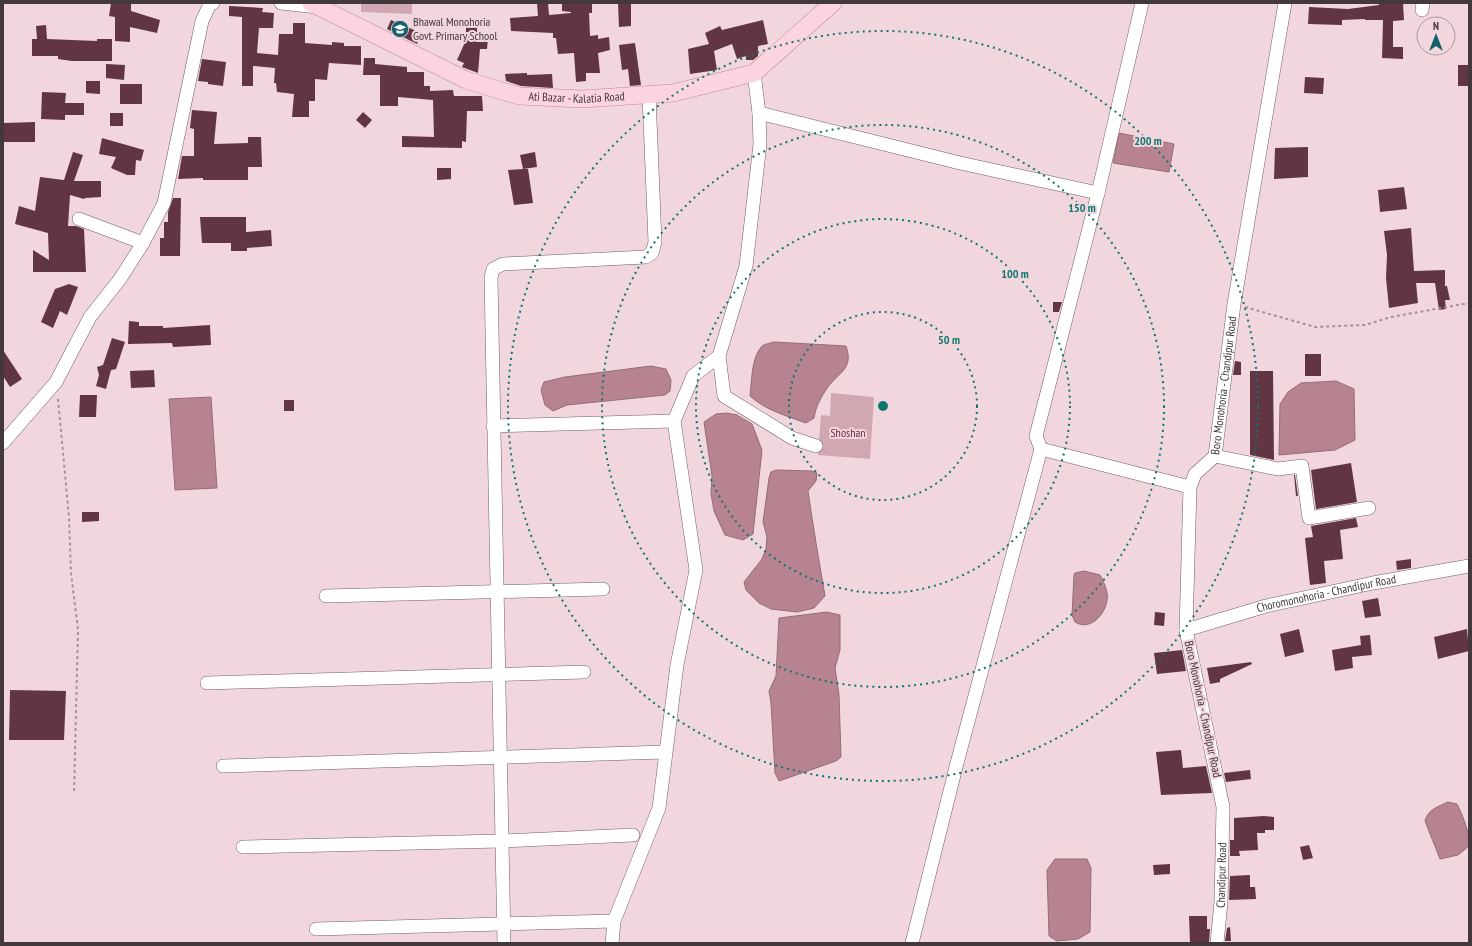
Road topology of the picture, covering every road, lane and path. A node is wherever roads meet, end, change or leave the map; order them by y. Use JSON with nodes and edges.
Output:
{"nodes":[{"id":1,"x":213,"y":3,"type":"edge"},
{"id":2,"x":281,"y":3,"type":"edge"},
{"id":3,"x":834,"y":3,"type":"edge"},
{"id":4,"x":1142,"y":3,"type":"edge"},
{"id":5,"x":1285,"y":3,"type":"edge"},
{"id":6,"x":315,"y":4,"type":"edge"},
{"id":7,"x":754,"y":73,"type":"junction"},
{"id":8,"x":649,"y":95,"type":"junction"},
{"id":9,"x":759,"y":113,"type":"junction"},
{"id":10,"x":1098,"y":193,"type":"junction"},
{"id":11,"x":79,"y":219,"type":"dead end"},
{"id":12,"x":144,"y":243,"type":"junction"},
{"id":13,"x":1469,"y":303,"type":"edge"},
{"id":14,"x":1234,"y":304,"type":"junction"},
{"id":15,"x":719,"y":356,"type":"junction"},
{"id":16,"x":56,"y":382,"type":"junction"},
{"id":17,"x":674,"y":421,"type":"junction"},
{"id":18,"x":493,"y":426,"type":"junction"},
{"id":19,"x":3,"y":442,"type":"edge"},
{"id":20,"x":816,"y":446,"type":"dead end"},
{"id":21,"x":1041,"y":449,"type":"junction"},
{"id":22,"x":1215,"y":456,"type":"junction"},
{"id":23,"x":1190,"y":487,"type":"junction"},
{"id":24,"x":1369,"y":508,"type":"dead end"},
{"id":25,"x":1469,"y":566,"type":"edge"},
{"id":26,"x":603,"y":589,"type":"dead end"},
{"id":27,"x":496,"y":592,"type":"junction"},
{"id":28,"x":326,"y":596,"type":"dead end"},
{"id":29,"x":1186,"y":630,"type":"junction"},
{"id":30,"x":584,"y":672,"type":"dead end"},
{"id":31,"x":498,"y":675,"type":"junction"},
{"id":32,"x":207,"y":683,"type":"dead end"},
{"id":33,"x":665,"y":752,"type":"junction"},
{"id":34,"x":500,"y":757,"type":"junction"},
{"id":35,"x":223,"y":766,"type":"dead end"},
{"id":36,"x":74,"y":794,"type":"dead end"},
{"id":37,"x":1223,"y":807,"type":"joint"},
{"id":38,"x":633,"y":835,"type":"dead end"},
{"id":39,"x":501,"y":841,"type":"junction"},
{"id":40,"x":243,"y":846,"type":"dead end"},
{"id":41,"x":614,"y":921,"type":"junction"},
{"id":42,"x":503,"y":924,"type":"junction"},
{"id":43,"x":316,"y":929,"type":"dead end"},
{"id":44,"x":504,"y":943,"type":"edge"},
{"id":45,"x":612,"y":943,"type":"edge"},
{"id":46,"x":912,"y":943,"type":"edge"},
{"id":47,"x":1217,"y":943,"type":"edge"}],
"edges":[{"from":1,"to":12,"type":"street"},
{"from":2,"to":6,"type":"street"},
{"from":3,"to":7,"type":"main road","name":"Ati Bazar - Kalatia Road"},
{"from":4,"to":10,"type":"street"},
{"from":5,"to":14,"type":"street","name":"Boro Monohoria - Chandipur Road"},
{"from":6,"to":8,"type":"main road","name":"Ati Bazar - Kalatia Road"},
{"from":7,"to":8,"type":"main road","name":"Ati Bazar - Kalatia Road"},
{"from":7,"to":9,"type":"street"},
{"from":8,"to":18,"type":"street"},
{"from":9,"to":10,"type":"street"},
{"from":9,"to":15,"type":"street"},
{"from":10,"to":21,"type":"street"},
{"from":11,"to":12,"type":"street"},
{"from":12,"to":16,"type":"street"},
{"from":13,"to":14,"type":"path"},
{"from":14,"to":22,"type":"street","name":"Boro Monohoria - Chandipur Road"},
{"from":15,"to":17,"type":"street"},
{"from":15,"to":20,"type":"street"},
{"from":16,"to":19,"type":"street"},
{"from":16,"to":36,"type":"path"},
{"from":17,"to":18,"type":"street"},
{"from":17,"to":33,"type":"street"},
{"from":18,"to":27,"type":"street"},
{"from":21,"to":23,"type":"street"},
{"from":21,"to":46,"type":"street"},
{"from":22,"to":23,"type":"street","name":"Boro Monohoria - Chandipur Road"},
{"from":22,"to":24,"type":"street"},
{"from":23,"to":29,"type":"street","name":"Boro Monohoria - Chandipur Road"},
{"from":25,"to":29,"type":"street","name":"Choromonohoria - Chandipur Road"},
{"from":26,"to":27,"type":"street"},
{"from":27,"to":28,"type":"street"},
{"from":27,"to":31,"type":"street"},
{"from":29,"to":37,"type":"street","name":"Boro Monohoria - Chandipur Road"},
{"from":30,"to":31,"type":"street"},
{"from":31,"to":32,"type":"street"},
{"from":31,"to":34,"type":"street"},
{"from":33,"to":34,"type":"street"},
{"from":33,"to":41,"type":"street"},
{"from":34,"to":35,"type":"street"},
{"from":34,"to":39,"type":"street"},
{"from":37,"to":47,"type":"street","name":"Chandipur Road"},
{"from":38,"to":39,"type":"street"},
{"from":39,"to":40,"type":"street"},
{"from":39,"to":42,"type":"street"},
{"from":41,"to":42,"type":"street"},
{"from":41,"to":45,"type":"street"},
{"from":42,"to":43,"type":"street"},
{"from":42,"to":44,"type":"street"}]}
